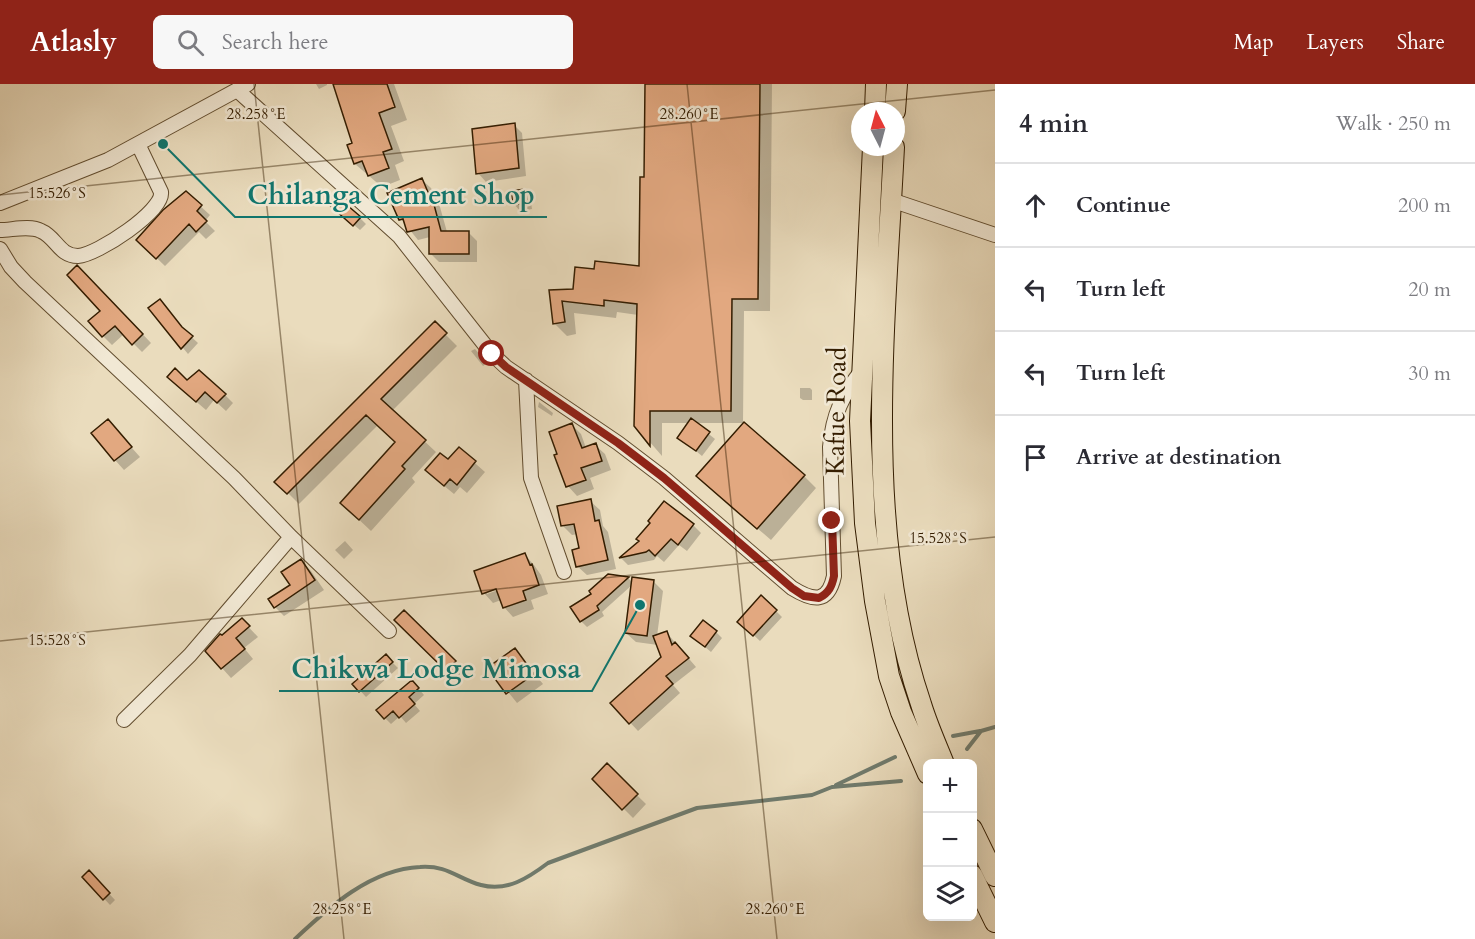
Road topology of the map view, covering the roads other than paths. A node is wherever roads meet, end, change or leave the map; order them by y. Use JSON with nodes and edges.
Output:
{"nodes":[{"id":1,"x":876,"y":84,"type":"edge"},
{"id":2,"x":897,"y":84,"type":"edge"},
{"id":3,"x":243,"y":87,"type":"edge"},
{"id":4,"x":875,"y":102,"type":"edge"},
{"id":5,"x":896,"y":102,"type":"edge"},
{"id":6,"x":138,"y":144,"type":"junction"},
{"id":7,"x":873,"y":156,"type":"edge"},
{"id":8,"x":893,"y":156,"type":"edge"},
{"id":9,"x":891,"y":200,"type":"junction"},
{"id":10,"x":0,"y":203,"type":"edge"},
{"id":11,"x":0,"y":230,"type":"edge"},
{"id":12,"x":995,"y":235,"type":"edge"},
{"id":13,"x":0,"y":249,"type":"edge"},
{"id":14,"x":863,"y":370,"type":"junction"},
{"id":15,"x":526,"y":380,"type":"junction"},
{"id":16,"x":291,"y":537,"type":"junction"},
{"id":17,"x":564,"y":572,"type":"dead end"},
{"id":18,"x":389,"y":631,"type":"dead end"},
{"id":19,"x":124,"y":720,"type":"dead end"},
{"id":20,"x":942,"y":759,"type":"edge"},
{"id":21,"x":923,"y":764,"type":"edge"},
{"id":22,"x":977,"y":839,"type":"edge"},
{"id":23,"x":995,"y":876,"type":"edge"},
{"id":24,"x":977,"y":885,"type":"edge"},
{"id":25,"x":995,"y":922,"type":"edge"}],
"edges":[{"from":1,"to":4,"type":"highway"},
{"from":2,"to":5,"type":"highway"},
{"from":3,"to":6,"type":"street"},
{"from":3,"to":15,"type":"street"},
{"from":6,"to":10,"type":"street"},
{"from":6,"to":11,"type":"street"},
{"from":7,"to":14,"type":"highway","name":"Kafue Road"},
{"from":8,"to":9,"type":"highway","name":"Kafue Road"},
{"from":9,"to":12,"type":"street"},
{"from":9,"to":20,"type":"highway","name":"Kafue Road"},
{"from":13,"to":16,"type":"street"},
{"from":14,"to":15,"type":"street"},
{"from":14,"to":21,"type":"highway","name":"Kafue Road"},
{"from":15,"to":17,"type":"street"},
{"from":16,"to":18,"type":"street"},
{"from":16,"to":19,"type":"street"},
{"from":22,"to":23,"type":"highway"},
{"from":24,"to":25,"type":"highway"}]}
